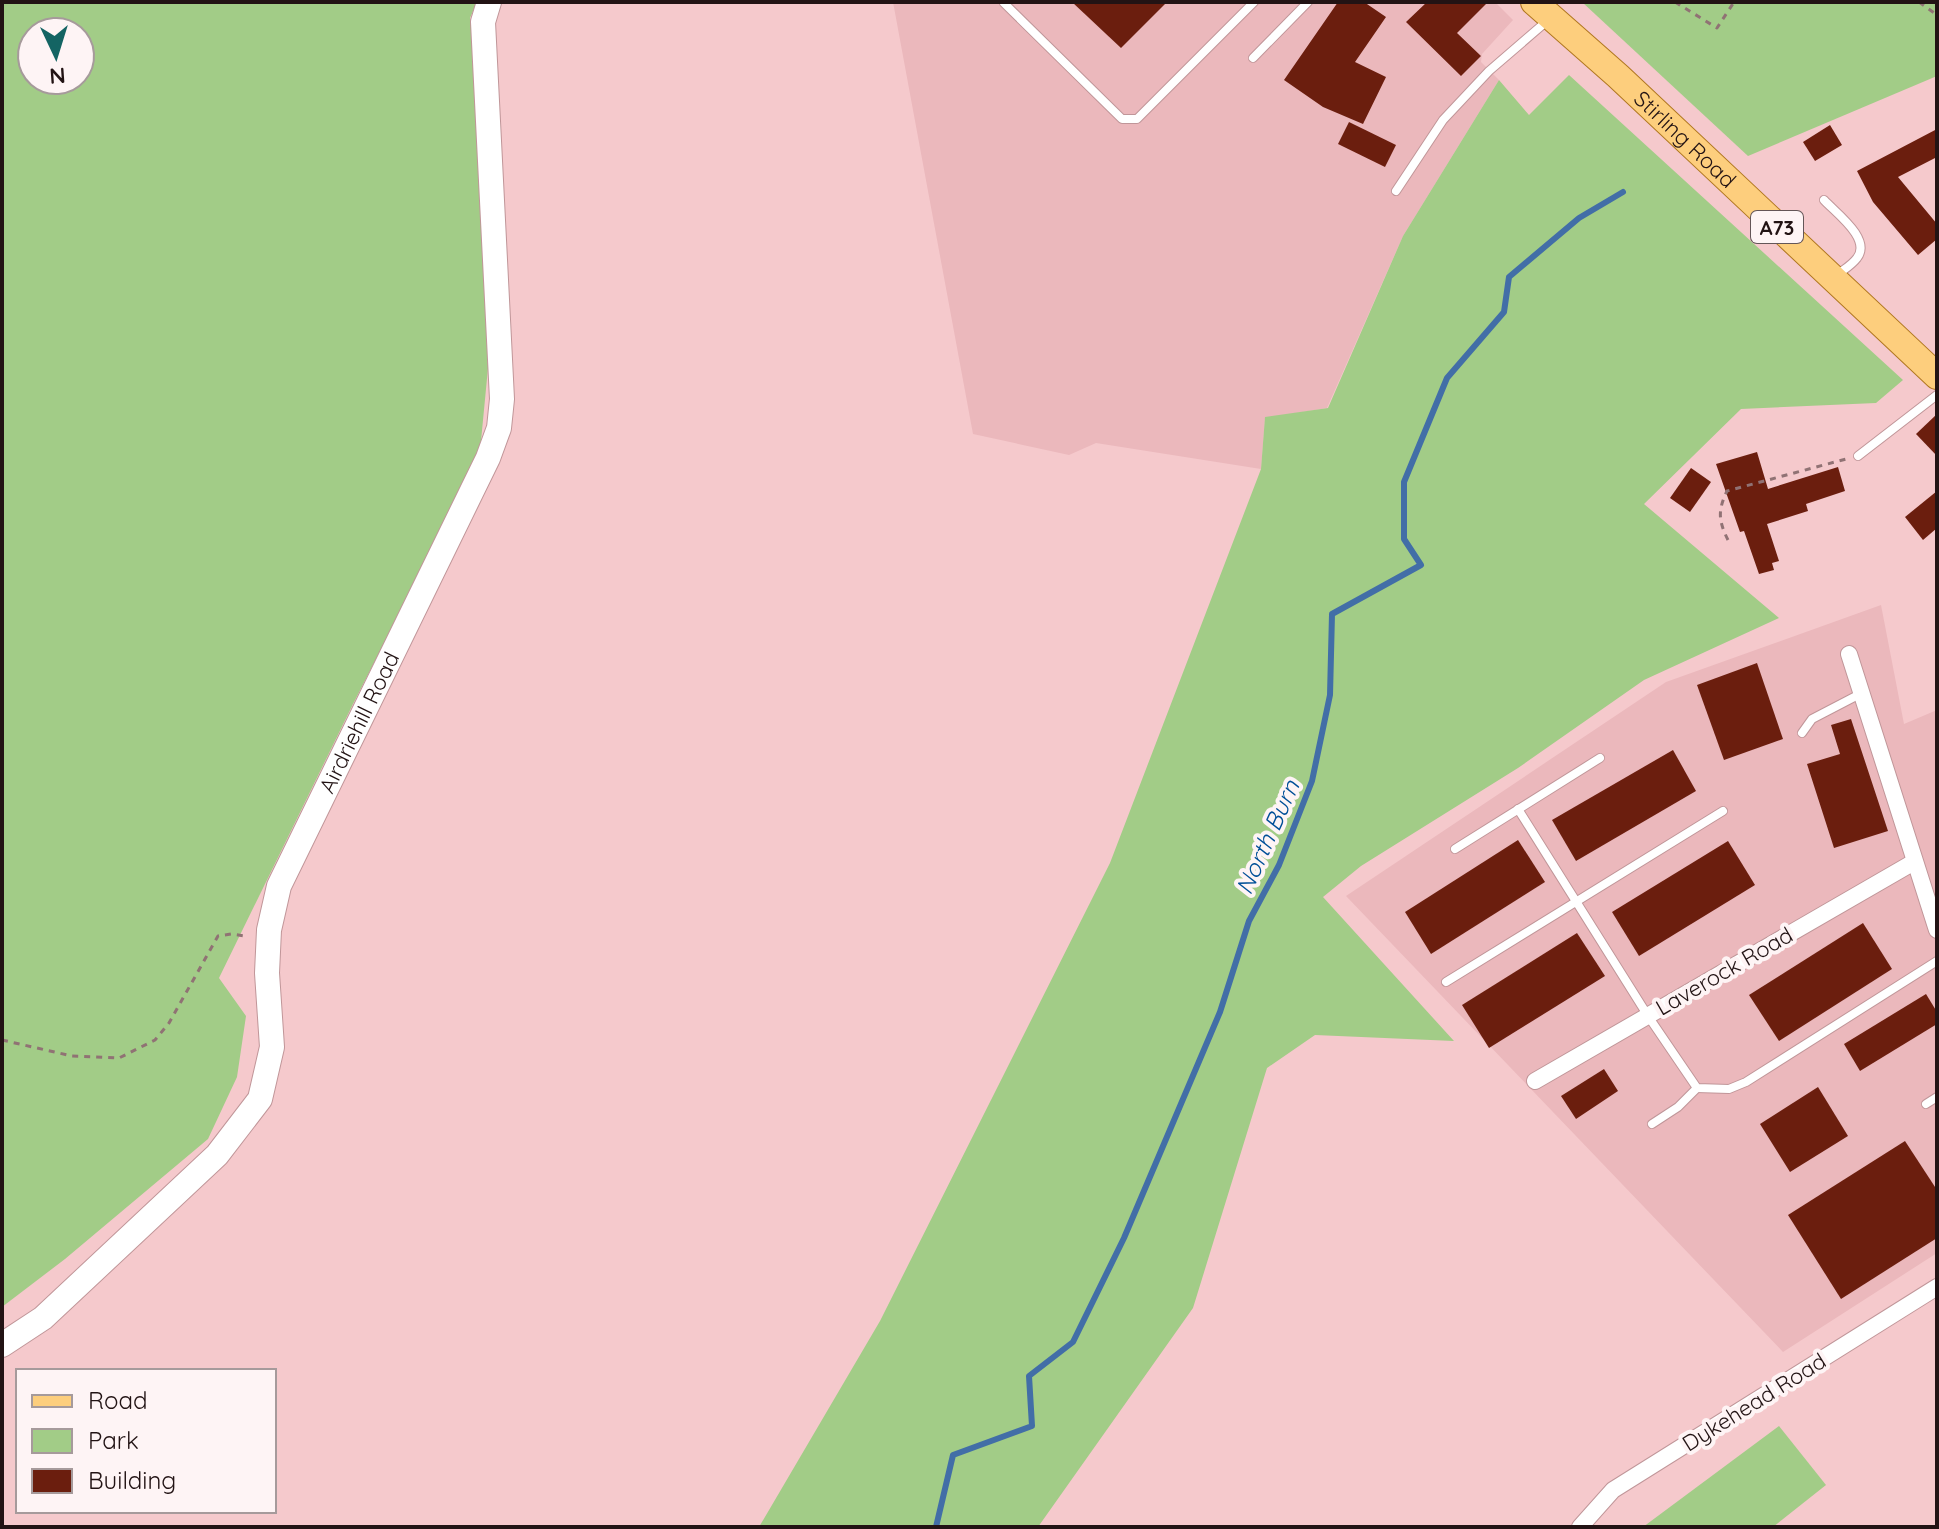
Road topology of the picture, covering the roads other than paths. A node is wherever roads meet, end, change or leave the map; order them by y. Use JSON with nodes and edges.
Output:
{"nodes":[{"id":1,"x":489,"y":2,"type":"edge"},
{"id":2,"x":1254,"y":2,"type":"edge"},
{"id":3,"x":1308,"y":2,"type":"edge"},
{"id":4,"x":1004,"y":3,"type":"edge"},
{"id":5,"x":1543,"y":10,"type":"edge"},
{"id":6,"x":1253,"y":58,"type":"dead end"},
{"id":7,"x":1396,"y":191,"type":"dead end"},
{"id":8,"x":1824,"y":200,"type":"dead end"},
{"id":9,"x":1832,"y":280,"type":"junction"},
{"id":10,"x":1937,"y":376,"type":"edge"},
{"id":11,"x":1937,"y":395,"type":"edge"},
{"id":12,"x":1858,"y":456,"type":"road end"},
{"id":13,"x":1849,"y":654,"type":"dead end"},
{"id":14,"x":1862,"y":693,"type":"junction"},
{"id":15,"x":1802,"y":733,"type":"dead end"},
{"id":16,"x":1600,"y":758,"type":"dead end"},
{"id":17,"x":1518,"y":809,"type":"junction"},
{"id":18,"x":1723,"y":811,"type":"dead end"},
{"id":19,"x":1455,"y":849,"type":"dead end"},
{"id":20,"x":1914,"y":862,"type":"junction"},
{"id":21,"x":1577,"y":900,"type":"junction"},
{"id":22,"x":1937,"y":930,"type":"edge"},
{"id":23,"x":1937,"y":961,"type":"edge"},
{"id":24,"x":1446,"y":982,"type":"dead end"},
{"id":25,"x":1648,"y":1016,"type":"junction"},
{"id":26,"x":1535,"y":1081,"type":"dead end"},
{"id":27,"x":1697,"y":1088,"type":"junction"},
{"id":28,"x":1937,"y":1097,"type":"edge"},
{"id":29,"x":1926,"y":1104,"type":"dead end"},
{"id":30,"x":1652,"y":1124,"type":"dead end"},
{"id":31,"x":1937,"y":1287,"type":"edge"},
{"id":32,"x":2,"y":1345,"type":"edge"},
{"id":33,"x":1580,"y":1527,"type":"edge"}],
"edges":[{"from":1,"to":32,"type":"street","name":"Airdriehill Road"},
{"from":2,"to":4,"type":"lane"},
{"from":3,"to":6,"type":"lane"},
{"from":5,"to":7,"type":"lane"},
{"from":5,"to":9,"type":"main road","name":"Stirling Road","number":"A73"},
{"from":8,"to":9,"type":"lane"},
{"from":9,"to":10,"type":"main road","name":"Stirling Road","number":"A73"},
{"from":11,"to":12,"type":"lane"},
{"from":13,"to":14,"type":"street"},
{"from":14,"to":15,"type":"lane"},
{"from":14,"to":20,"type":"street"},
{"from":16,"to":17,"type":"lane"},
{"from":17,"to":19,"type":"lane"},
{"from":17,"to":21,"type":"lane"},
{"from":18,"to":21,"type":"lane"},
{"from":20,"to":22,"type":"street"},
{"from":20,"to":25,"type":"street","name":"Laverock Road"},
{"from":21,"to":24,"type":"lane"},
{"from":21,"to":25,"type":"lane"},
{"from":23,"to":27,"type":"lane"},
{"from":25,"to":26,"type":"street","name":"Laverock Road"},
{"from":25,"to":27,"type":"lane"},
{"from":27,"to":30,"type":"lane"},
{"from":28,"to":29,"type":"lane"},
{"from":31,"to":33,"type":"street","name":"Dykehead Road"}]}
